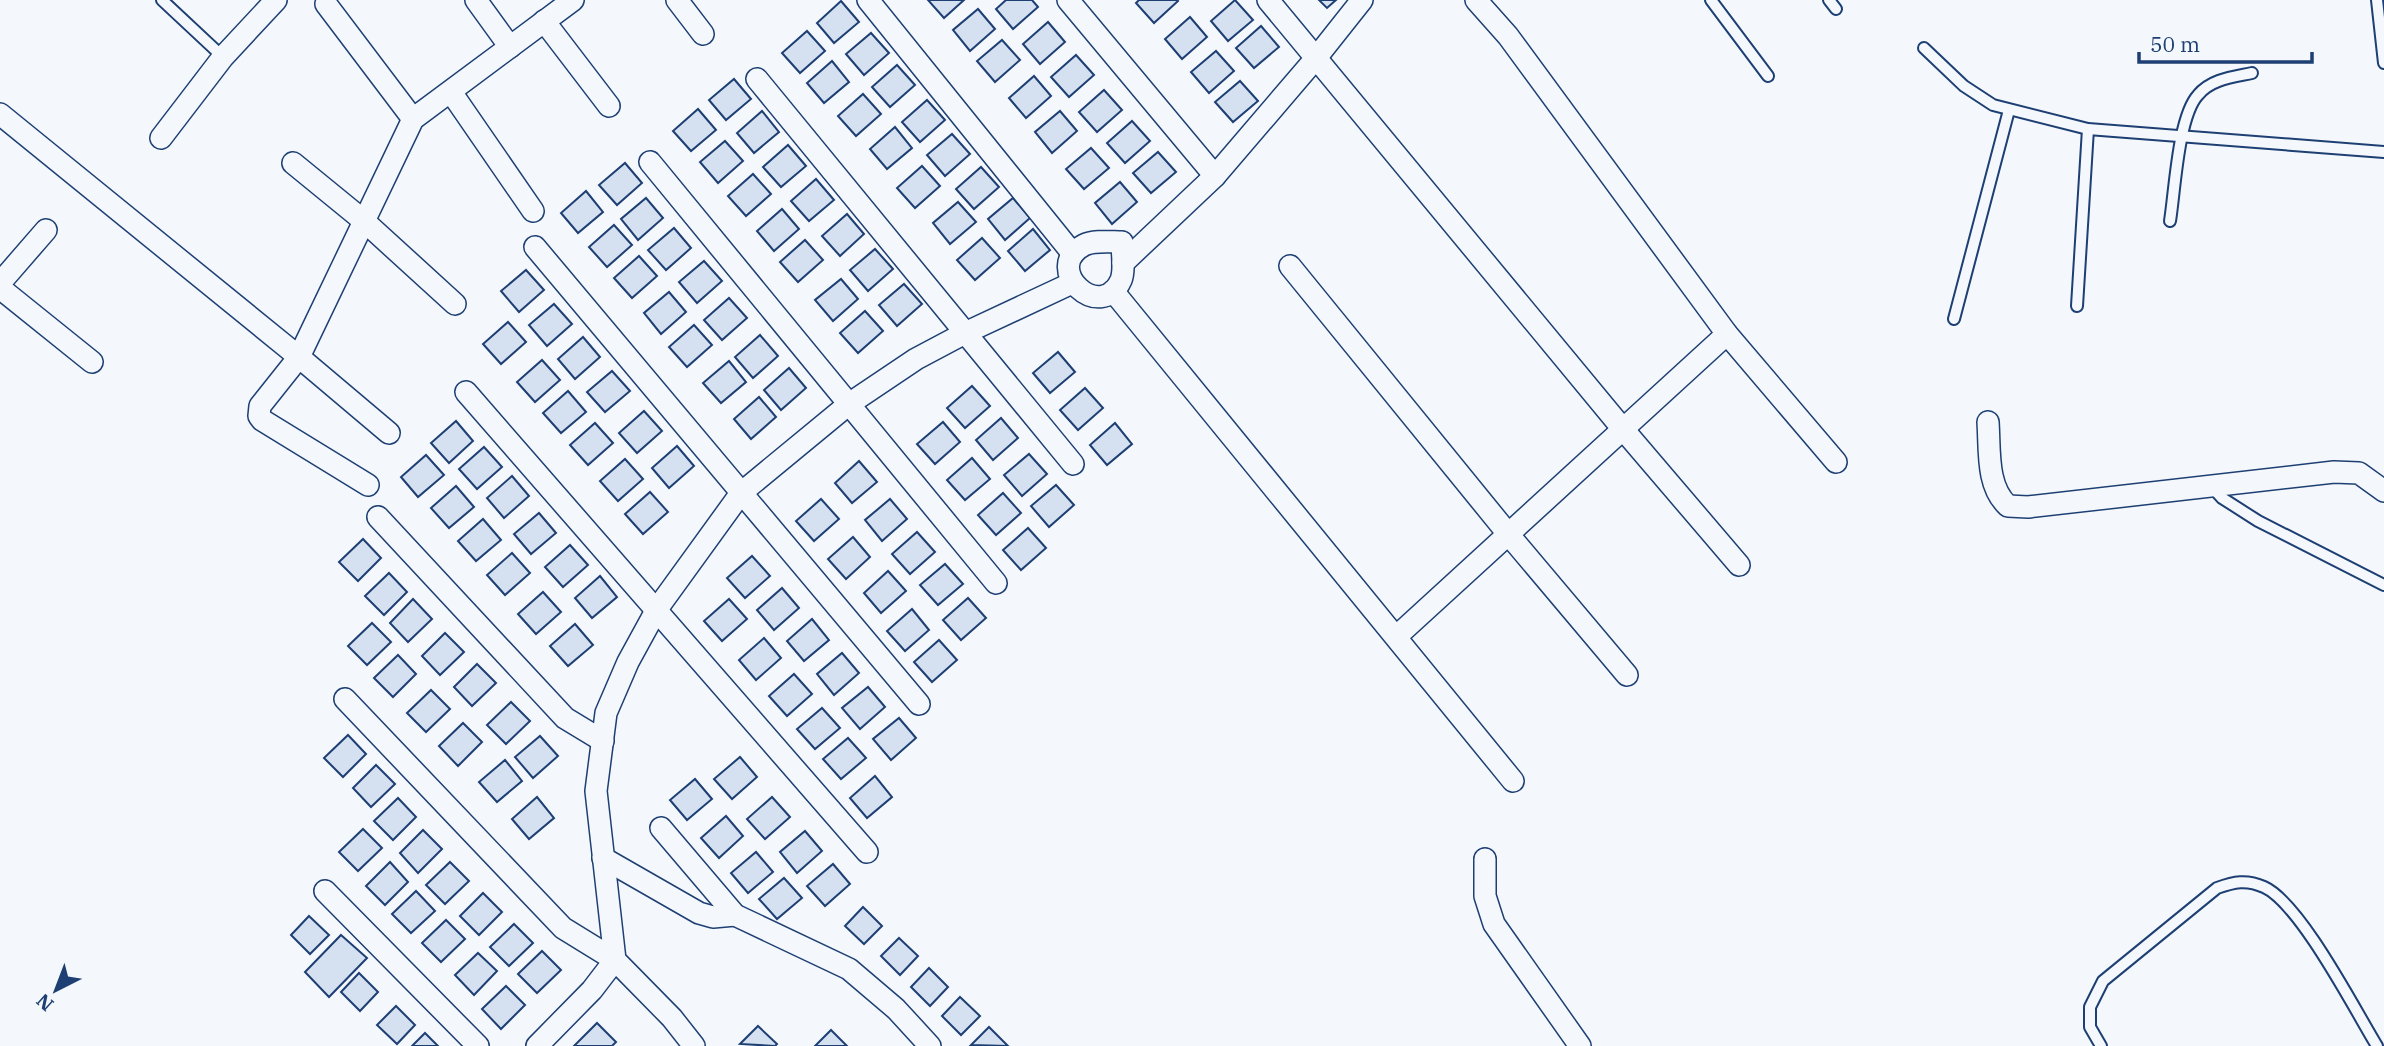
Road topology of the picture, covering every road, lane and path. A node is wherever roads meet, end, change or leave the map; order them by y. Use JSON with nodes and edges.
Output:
{"nodes":[{"id":1,"x":162,"y":0,"type":"edge"},
{"id":2,"x":275,"y":0,"type":"edge"},
{"id":3,"x":477,"y":0,"type":"edge"},
{"id":4,"x":573,"y":0,"type":"edge"},
{"id":5,"x":677,"y":0,"type":"edge"},
{"id":6,"x":868,"y":0,"type":"edge"},
{"id":7,"x":1068,"y":0,"type":"edge"},
{"id":8,"x":1268,"y":0,"type":"edge"},
{"id":9,"x":1362,"y":0,"type":"edge"},
{"id":10,"x":1476,"y":0,"type":"edge"},
{"id":11,"x":1711,"y":0,"type":"edge"},
{"id":12,"x":2377,"y":0,"type":"edge"},
{"id":13,"x":326,"y":5,"type":"dead end"},
{"id":14,"x":544,"y":21,"type":"junction"},
{"id":15,"x":703,"y":34,"type":"dead end"},
{"id":16,"x":510,"y":47,"type":"junction"},
{"id":17,"x":1924,"y":48,"type":"dead end"},
{"id":18,"x":223,"y":57,"type":"junction"},
{"id":19,"x":1316,"y":58,"type":"junction"},
{"id":20,"x":2384,"y":63,"type":"edge"},
{"id":21,"x":2252,"y":73,"type":"dead end"},
{"id":22,"x":1768,"y":76,"type":"dead end"},
{"id":23,"x":757,"y":79,"type":"dead end"},
{"id":24,"x":451,"y":92,"type":"junction"},
{"id":25,"x":609,"y":106,"type":"dead end"},
{"id":26,"x":2009,"y":110,"type":"junction"},
{"id":27,"x":0,"y":114,"type":"edge"},
{"id":28,"x":413,"y":119,"type":"junction"},
{"id":29,"x":2088,"y":129,"type":"junction"},
{"id":30,"x":2182,"y":136,"type":"junction"},
{"id":31,"x":161,"y":138,"type":"dead end"},
{"id":32,"x":2384,"y":152,"type":"edge"},
{"id":33,"x":650,"y":162,"type":"dead end"},
{"id":34,"x":293,"y":163,"type":"dead end"},
{"id":35,"x":1215,"y":176,"type":"junction"},
{"id":36,"x":533,"y":211,"type":"dead end"},
{"id":37,"x":364,"y":220,"type":"junction"},
{"id":38,"x":2170,"y":221,"type":"dead end"},
{"id":39,"x":46,"y":230,"type":"dead end"},
{"id":40,"x":535,"y":247,"type":"dead end"},
{"id":41,"x":1073,"y":254,"type":"junction"},
{"id":42,"x":1123,"y":263,"type":"junction"},
{"id":43,"x":1290,"y":267,"type":"dead end"},
{"id":44,"x":1072,"y":283,"type":"junction"},
{"id":45,"x":0,"y":285,"type":"edge"},
{"id":46,"x":1113,"y":291,"type":"junction"},
{"id":47,"x":455,"y":304,"type":"dead end"},
{"id":48,"x":2077,"y":306,"type":"dead end"},
{"id":49,"x":1954,"y":318,"type":"dead end"},
{"id":50,"x":965,"y":333,"type":"junction"},
{"id":51,"x":1727,"y":334,"type":"junction"},
{"id":52,"x":299,"y":357,"type":"junction"},
{"id":53,"x":92,"y":362,"type":"dead end"},
{"id":54,"x":466,"y":391,"type":"dead end"},
{"id":55,"x":849,"y":404,"type":"junction"},
{"id":56,"x":1988,"y":422,"type":"dead end"},
{"id":57,"x":1622,"y":428,"type":"junction"},
{"id":58,"x":389,"y":433,"type":"dead end"},
{"id":59,"x":1836,"y":462,"type":"dead end"},
{"id":60,"x":1073,"y":464,"type":"dead end"},
{"id":61,"x":368,"y":485,"type":"dead end"},
{"id":62,"x":2211,"y":486,"type":"junction"},
{"id":63,"x":2384,"y":491,"type":"edge"},
{"id":64,"x":741,"y":493,"type":"junction"},
{"id":65,"x":378,"y":517,"type":"dead end"},
{"id":66,"x":1509,"y":535,"type":"junction"},
{"id":67,"x":1739,"y":565,"type":"dead end"},
{"id":68,"x":996,"y":583,"type":"dead end"},
{"id":69,"x":2384,"y":585,"type":"edge"},
{"id":70,"x":657,"y":608,"type":"junction"},
{"id":71,"x":1397,"y":636,"type":"junction"},
{"id":72,"x":1627,"y":675,"type":"dead end"},
{"id":73,"x":345,"y":699,"type":"dead end"},
{"id":74,"x":919,"y":704,"type":"dead end"},
{"id":75,"x":603,"y":741,"type":"junction"},
{"id":76,"x":1513,"y":781,"type":"dead end"},
{"id":77,"x":661,"y":828,"type":"dead end"},
{"id":78,"x":867,"y":852,"type":"dead end"},
{"id":79,"x":603,"y":858,"type":"junction"},
{"id":80,"x":1485,"y":859,"type":"dead end"},
{"id":81,"x":325,"y":891,"type":"dead end"},
{"id":82,"x":735,"y":915,"type":"junction"},
{"id":83,"x":615,"y":960,"type":"junction"},
{"id":84,"x":478,"y":1046,"type":"edge"},
{"id":85,"x":537,"y":1046,"type":"edge"},
{"id":86,"x":694,"y":1046,"type":"edge"},
{"id":87,"x":930,"y":1046,"type":"edge"},
{"id":88,"x":1580,"y":1046,"type":"edge"},
{"id":89,"x":2101,"y":1046,"type":"edge"},
{"id":90,"x":2377,"y":1046,"type":"edge"}],
"edges":[{"from":1,"to":18,"type":"lane"},
{"from":2,"to":18,"type":"street"},
{"from":3,"to":16,"type":"street"},
{"from":4,"to":14,"type":"street"},
{"from":5,"to":15,"type":"street"},
{"from":6,"to":41,"type":"street"},
{"from":7,"to":35,"type":"street"},
{"from":8,"to":19,"type":"street"},
{"from":9,"to":19,"type":"street"},
{"from":10,"to":51,"type":"street"},
{"from":11,"to":22,"type":"lane"},
{"from":12,"to":20,"type":"lane"},
{"from":13,"to":28,"type":"street"},
{"from":14,"to":16,"type":"street"},
{"from":14,"to":25,"type":"street"},
{"from":16,"to":24,"type":"street"},
{"from":17,"to":26,"type":"lane"},
{"from":18,"to":31,"type":"street"},
{"from":19,"to":35,"type":"street"},
{"from":19,"to":57,"type":"street"},
{"from":21,"to":30,"type":"lane"},
{"from":23,"to":50,"type":"street"},
{"from":24,"to":28,"type":"street"},
{"from":24,"to":36,"type":"street"},
{"from":26,"to":29,"type":"lane"},
{"from":26,"to":49,"type":"lane"},
{"from":27,"to":52,"type":"street"},
{"from":28,"to":37,"type":"street"},
{"from":29,"to":30,"type":"lane"},
{"from":29,"to":48,"type":"lane"},
{"from":30,"to":32,"type":"lane"},
{"from":30,"to":38,"type":"lane"},
{"from":33,"to":55,"type":"street"},
{"from":34,"to":37,"type":"street"},
{"from":35,"to":42,"type":"street"},
{"from":37,"to":47,"type":"street"},
{"from":37,"to":52,"type":"street"},
{"from":39,"to":45,"type":"street"},
{"from":40,"to":64,"type":"street"},
{"from":41,"to":42,"type":"street"},
{"from":41,"to":44,"type":"street"},
{"from":42,"to":46,"type":"street"},
{"from":43,"to":66,"type":"street"},
{"from":44,"to":46,"type":"street"},
{"from":44,"to":50,"type":"street"},
{"from":45,"to":53,"type":"street"},
{"from":46,"to":71,"type":"street"},
{"from":50,"to":55,"type":"street"},
{"from":50,"to":60,"type":"street"},
{"from":51,"to":57,"type":"street"},
{"from":51,"to":59,"type":"street"},
{"from":52,"to":58,"type":"street"},
{"from":52,"to":61,"type":"street"},
{"from":54,"to":70,"type":"street"},
{"from":55,"to":64,"type":"street"},
{"from":55,"to":68,"type":"street"},
{"from":56,"to":62,"type":"street"},
{"from":57,"to":66,"type":"street"},
{"from":57,"to":67,"type":"street"},
{"from":62,"to":63,"type":"street"},
{"from":62,"to":69,"type":"lane"},
{"from":64,"to":70,"type":"street"},
{"from":64,"to":74,"type":"street"},
{"from":65,"to":75,"type":"street"},
{"from":66,"to":71,"type":"street"},
{"from":66,"to":72,"type":"street"},
{"from":70,"to":75,"type":"street"},
{"from":70,"to":78,"type":"street"},
{"from":71,"to":76,"type":"street"},
{"from":73,"to":83,"type":"street"},
{"from":75,"to":79,"type":"street"},
{"from":77,"to":82,"type":"street"},
{"from":79,"to":82,"type":"street"},
{"from":79,"to":83,"type":"street"},
{"from":80,"to":88,"type":"street"},
{"from":81,"to":84,"type":"street"},
{"from":82,"to":87,"type":"street"},
{"from":83,"to":85,"type":"street"},
{"from":83,"to":86,"type":"street"},
{"from":89,"to":90,"type":"lane"}]}
